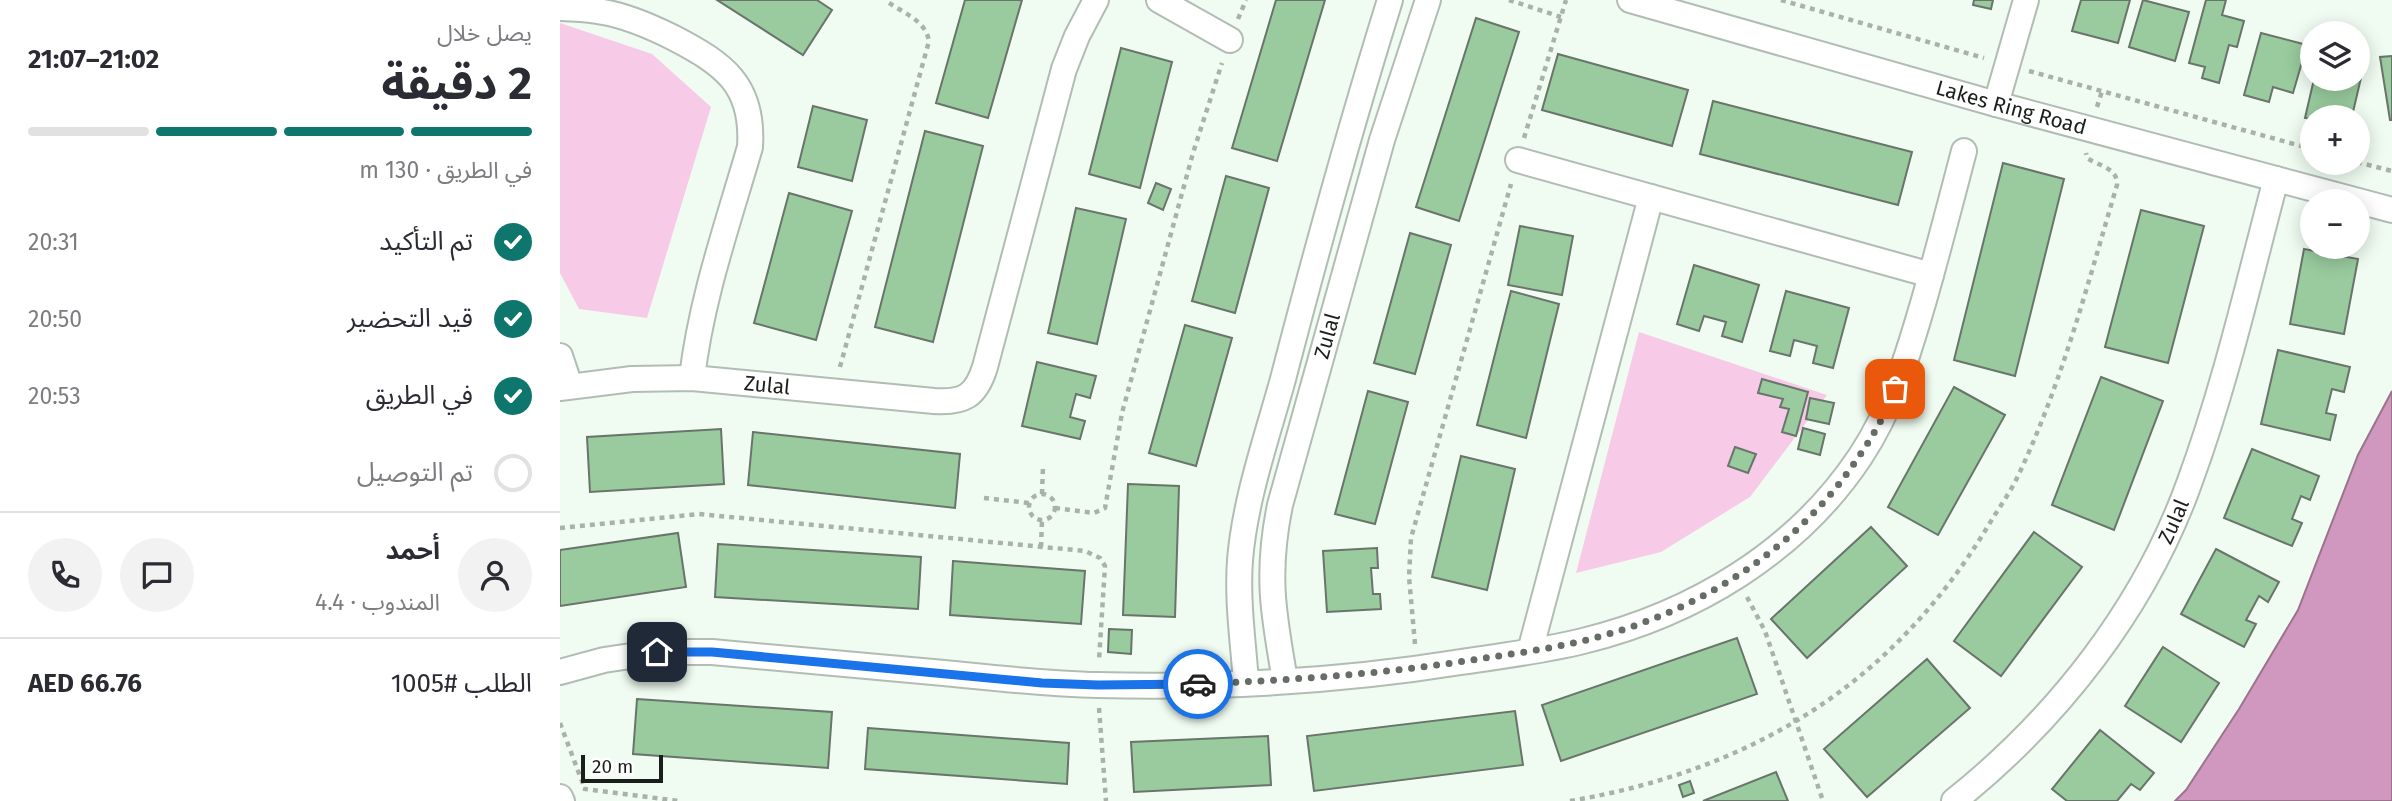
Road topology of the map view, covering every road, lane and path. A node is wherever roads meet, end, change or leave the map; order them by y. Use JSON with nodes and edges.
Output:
{"nodes":[{"id":1,"x":885,"y":0,"type":"edge"},
{"id":2,"x":1097,"y":0,"type":"edge"},
{"id":3,"x":1159,"y":0,"type":"edge"},
{"id":4,"x":1246,"y":0,"type":"edge"},
{"id":5,"x":1390,"y":0,"type":"edge"},
{"id":6,"x":1428,"y":0,"type":"edge"},
{"id":7,"x":1509,"y":0,"type":"edge"},
{"id":8,"x":1566,"y":0,"type":"edge"},
{"id":9,"x":1630,"y":0,"type":"edge"},
{"id":10,"x":1781,"y":0,"type":"edge"},
{"id":11,"x":2026,"y":0,"type":"edge"},
{"id":12,"x":560,"y":8,"type":"edge"},
{"id":13,"x":1561,"y":17,"type":"junction"},
{"id":14,"x":1230,"y":40,"type":"junction"},
{"id":15,"x":2007,"y":65,"type":"junction"},
{"id":16,"x":2102,"y":91,"type":"junction"},
{"id":17,"x":1996,"y":104,"type":"junction"},
{"id":18,"x":2090,"y":130,"type":"junction"},
{"id":19,"x":2300,"y":146,"type":"edge"},
{"id":20,"x":1964,"y":151,"type":"dead end"},
{"id":21,"x":1518,"y":160,"type":"junction"},
{"id":22,"x":2370,"y":166,"type":"edge"},
{"id":23,"x":2392,"y":172,"type":"edge"},
{"id":24,"x":2276,"y":179,"type":"junction"},
{"id":25,"x":1651,"y":197,"type":"junction"},
{"id":26,"x":2392,"y":210,"type":"edge"},
{"id":27,"x":1931,"y":275,"type":"junction"},
{"id":28,"x":560,"y":356,"type":"edge"},
{"id":29,"x":692,"y":378,"type":"junction"},
{"id":30,"x":565,"y":387,"type":"edge"},
{"id":31,"x":833,"y":392,"type":"junction"},
{"id":32,"x":1043,"y":467,"type":"dead end"},
{"id":33,"x":1042,"y":494,"type":"junction"},
{"id":34,"x":984,"y":498,"type":"dead end"},
{"id":35,"x":1029,"y":503,"type":"junction"},
{"id":36,"x":1055,"y":508,"type":"junction"},
{"id":37,"x":1042,"y":520,"type":"junction"},
{"id":38,"x":560,"y":528,"type":"edge"},
{"id":39,"x":1041,"y":547,"type":"junction"},
{"id":40,"x":1735,"y":579,"type":"junction"},
{"id":41,"x":1530,"y":651,"type":"junction"},
{"id":42,"x":1418,"y":669,"type":"junction"},
{"id":43,"x":560,"y":672,"type":"edge"},
{"id":44,"x":1285,"y":680,"type":"junction"},
{"id":45,"x":1246,"y":682,"type":"junction"},
{"id":46,"x":1098,"y":685,"type":"junction"},
{"id":47,"x":560,"y":723,"type":"edge"},
{"id":48,"x":1796,"y":723,"type":"junction"},
{"id":49,"x":585,"y":789,"type":"junction"},
{"id":50,"x":588,"y":801,"type":"edge"},
{"id":51,"x":679,"y":801,"type":"edge"},
{"id":52,"x":1106,"y":801,"type":"edge"},
{"id":53,"x":1570,"y":801,"type":"edge"},
{"id":54,"x":1823,"y":801,"type":"edge"},
{"id":55,"x":1954,"y":801,"type":"edge"}],
"edges":[{"from":1,"to":31,"type":"path"},
{"from":2,"to":31,"type":"street","name":"Zulal"},
{"from":3,"to":14,"type":"street"},
{"from":4,"to":14,"type":"path"},
{"from":5,"to":45,"type":"street","name":"Zulal"},
{"from":6,"to":44,"type":"street","name":"Zulal"},
{"from":7,"to":13,"type":"path"},
{"from":8,"to":13,"type":"path"},
{"from":9,"to":17,"type":"street","name":"Lakes Ring Road"},
{"from":10,"to":15,"type":"path"},
{"from":11,"to":15,"type":"street"},
{"from":12,"to":29,"type":"street"},
{"from":13,"to":21,"type":"path"},
{"from":14,"to":36,"type":"path"},
{"from":15,"to":16,"type":"path"},
{"from":15,"to":17,"type":"street"},
{"from":16,"to":18,"type":"path"},
{"from":16,"to":19,"type":"path"},
{"from":17,"to":18,"type":"street","name":"Lakes Ring Road"},
{"from":18,"to":24,"type":"street","name":"Lakes Ring Road"},
{"from":18,"to":48,"type":"path"},
{"from":20,"to":27,"type":"street"},
{"from":21,"to":25,"type":"street"},
{"from":21,"to":42,"type":"path"},
{"from":22,"to":23,"type":"path"},
{"from":24,"to":26,"type":"street","name":"Lakes Ring Road"},
{"from":24,"to":55,"type":"street","name":"Zulal"},
{"from":25,"to":27,"type":"street"},
{"from":25,"to":41,"type":"street"},
{"from":27,"to":40,"type":"street"},
{"from":28,"to":30,"type":"street","name":"Zulal"},
{"from":29,"to":30,"type":"street","name":"Zulal"},
{"from":29,"to":31,"type":"street","name":"Zulal"},
{"from":32,"to":33,"type":"path"},
{"from":33,"to":35,"type":"path"},
{"from":33,"to":36,"type":"path"},
{"from":34,"to":35,"type":"path"},
{"from":35,"to":37,"type":"path"},
{"from":36,"to":37,"type":"path"},
{"from":37,"to":39,"type":"path"},
{"from":38,"to":39,"type":"path"},
{"from":39,"to":46,"type":"path"},
{"from":40,"to":41,"type":"street"},
{"from":40,"to":48,"type":"path"},
{"from":41,"to":42,"type":"street"},
{"from":42,"to":44,"type":"street"},
{"from":43,"to":46,"type":"street"},
{"from":44,"to":45,"type":"street"},
{"from":45,"to":46,"type":"street"},
{"from":46,"to":52,"type":"path"},
{"from":47,"to":49,"type":"path"},
{"from":48,"to":53,"type":"path"},
{"from":48,"to":54,"type":"path"},
{"from":49,"to":50,"type":"path"},
{"from":49,"to":51,"type":"path"}]}
